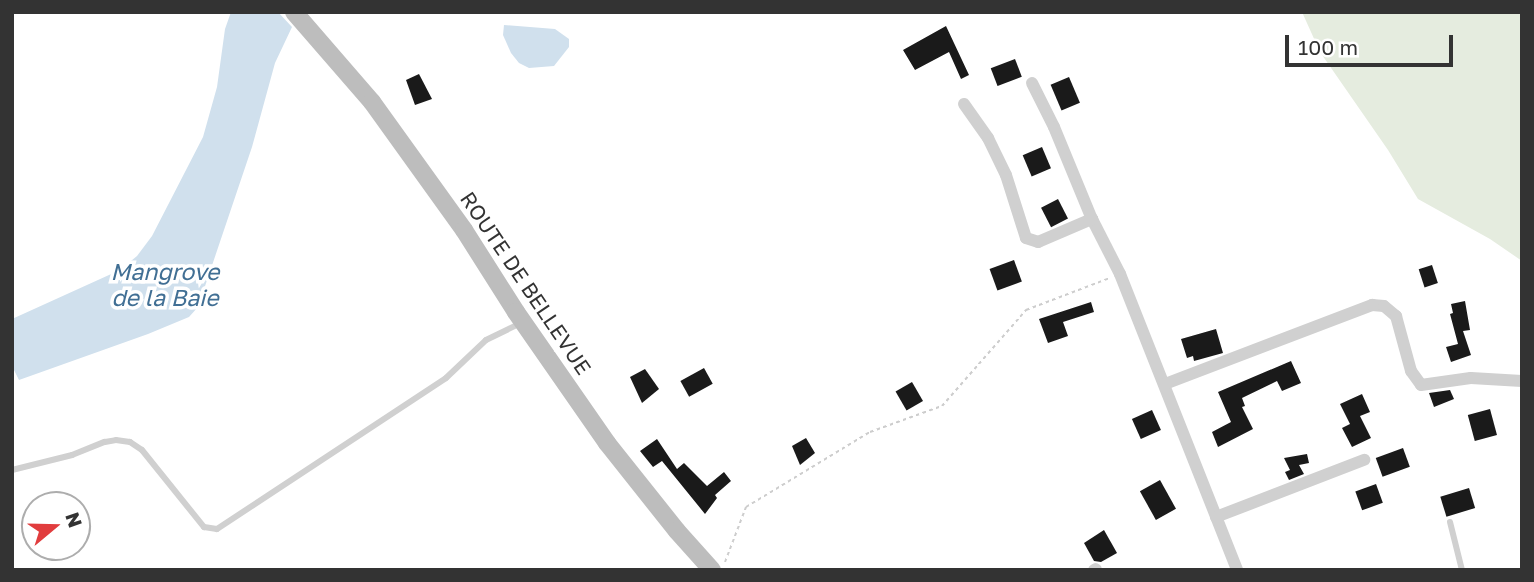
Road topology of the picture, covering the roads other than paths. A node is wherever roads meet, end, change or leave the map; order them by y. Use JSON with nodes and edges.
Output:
{"nodes":[{"id":1,"x":299,"y":17,"type":"edge"},
{"id":2,"x":1032,"y":83,"type":"dead end"},
{"id":3,"x":964,"y":104,"type":"dead end"},
{"id":4,"x":1092,"y":219,"type":"junction"},
{"id":5,"x":523,"y":323,"type":"junction"},
{"id":6,"x":1522,"y":382,"type":"edge"},
{"id":7,"x":1164,"y":384,"type":"junction"},
{"id":8,"x":1364,"y":460,"type":"dead end"},
{"id":9,"x":12,"y":470,"type":"edge"},
{"id":10,"x":1216,"y":517,"type":"junction"},
{"id":11,"x":1450,"y":522,"type":"dead end"},
{"id":12,"x":712,"y":570,"type":"edge"},
{"id":13,"x":1237,"y":570,"type":"edge"},
{"id":14,"x":1462,"y":570,"type":"edge"}],
"edges":[{"from":1,"to":5,"type":"main road","name":"ROUTE DE BELLEVUE"},
{"from":2,"to":4,"type":"street"},
{"from":3,"to":4,"type":"street"},
{"from":4,"to":7,"type":"street"},
{"from":5,"to":9,"type":"lane"},
{"from":5,"to":12,"type":"main road","name":"ROUTE DE BELLEVUE"},
{"from":6,"to":7,"type":"street"},
{"from":7,"to":10,"type":"street"},
{"from":8,"to":10,"type":"street"},
{"from":10,"to":13,"type":"street"},
{"from":11,"to":14,"type":"lane"}]}
